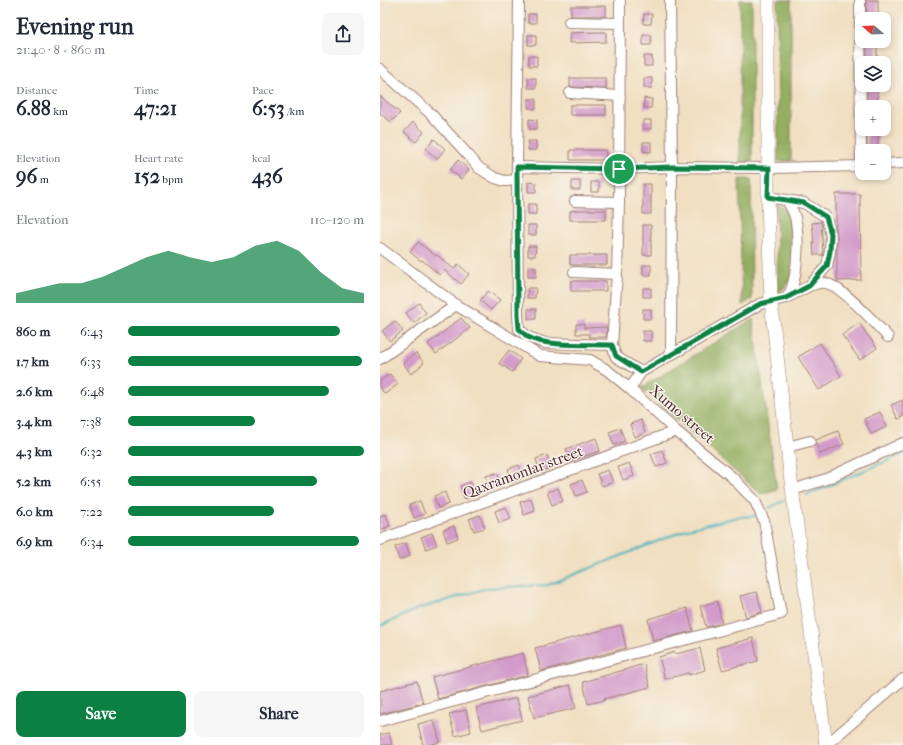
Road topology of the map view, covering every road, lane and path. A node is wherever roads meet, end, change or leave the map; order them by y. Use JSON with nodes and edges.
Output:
{"nodes":[{"id":1,"x":519,"y":0,"type":"edge"},
{"id":2,"x":620,"y":0,"type":"edge"},
{"id":3,"x":670,"y":0,"type":"edge"},
{"id":4,"x":768,"y":0,"type":"edge"},
{"id":5,"x":860,"y":0,"type":"edge"},
{"id":6,"x":569,"y":22,"type":"dead end"},
{"id":7,"x":620,"y":23,"type":"junction"},
{"id":8,"x":380,"y":70,"type":"edge"},
{"id":9,"x":570,"y":93,"type":"dead end"},
{"id":10,"x":620,"y":96,"type":"junction"},
{"id":11,"x":862,"y":144,"type":"edge"},
{"id":12,"x":903,"y":163,"type":"edge"},
{"id":13,"x":891,"y":164,"type":"edge"},
{"id":14,"x":855,"y":166,"type":"edge"},
{"id":15,"x":517,"y":167,"type":"junction"},
{"id":16,"x":672,"y":167,"type":"junction"},
{"id":17,"x":769,"y":168,"type":"junction"},
{"id":18,"x":619,"y":169,"type":"junction"},
{"id":19,"x":517,"y":180,"type":"junction"},
{"id":20,"x":768,"y":197,"type":"junction"},
{"id":21,"x":787,"y":200,"type":"junction"},
{"id":22,"x":575,"y":201,"type":"dead end"},
{"id":23,"x":619,"y":202,"type":"junction"},
{"id":24,"x":380,"y":248,"type":"edge"},
{"id":25,"x":574,"y":272,"type":"dead end"},
{"id":26,"x":617,"y":274,"type":"junction"},
{"id":27,"x":809,"y":286,"type":"junction"},
{"id":28,"x":786,"y":298,"type":"junction"},
{"id":29,"x":771,"y":302,"type":"junction"},
{"id":30,"x":456,"y":305,"type":"junction"},
{"id":31,"x":888,"y":337,"type":"dead end"},
{"id":32,"x":612,"y":345,"type":"junction"},
{"id":33,"x":671,"y":355,"type":"junction"},
{"id":34,"x":380,"y":359,"type":"edge"},
{"id":35,"x":641,"y":372,"type":"junction"},
{"id":36,"x":630,"y":389,"type":"junction"},
{"id":37,"x":676,"y":431,"type":"junction"},
{"id":38,"x":810,"y":441,"type":"dead end"},
{"id":39,"x":903,"y":443,"type":"edge"},
{"id":40,"x":788,"y":446,"type":"junction"},
{"id":41,"x":793,"y":490,"type":"junction"},
{"id":42,"x":380,"y":540,"type":"edge"},
{"id":43,"x":903,"y":679,"type":"edge"},
{"id":44,"x":380,"y":721,"type":"edge"},
{"id":45,"x":826,"y":745,"type":"edge"}],
"edges":[{"from":1,"to":15,"type":"street"},
{"from":2,"to":7,"type":"street"},
{"from":3,"to":16,"type":"street"},
{"from":4,"to":17,"type":"main road"},
{"from":5,"to":11,"type":"street"},
{"from":6,"to":7,"type":"street"},
{"from":7,"to":10,"type":"street"},
{"from":8,"to":19,"type":"street"},
{"from":9,"to":10,"type":"street"},
{"from":10,"to":18,"type":"street"},
{"from":12,"to":13,"type":"street"},
{"from":14,"to":17,"type":"street"},
{"from":15,"to":18,"type":"street"},
{"from":15,"to":19,"type":"street"},
{"from":16,"to":17,"type":"street"},
{"from":16,"to":18,"type":"street"},
{"from":16,"to":33,"type":"street"},
{"from":17,"to":20,"type":"main road"},
{"from":18,"to":23,"type":"street"},
{"from":19,"to":32,"type":"street"},
{"from":20,"to":21,"type":"street"},
{"from":20,"to":29,"type":"main road"},
{"from":21,"to":27,"type":"street"},
{"from":21,"to":28,"type":"street"},
{"from":22,"to":23,"type":"street"},
{"from":23,"to":26,"type":"street"},
{"from":24,"to":30,"type":"street","name":"Xumo street"},
{"from":25,"to":26,"type":"street"},
{"from":26,"to":32,"type":"street"},
{"from":27,"to":28,"type":"street"},
{"from":27,"to":31,"type":"street"},
{"from":28,"to":29,"type":"street"},
{"from":29,"to":33,"type":"street"},
{"from":29,"to":40,"type":"main road"},
{"from":30,"to":34,"type":"street"},
{"from":30,"to":36,"type":"street","name":"Xumo street"},
{"from":32,"to":35,"type":"street"},
{"from":33,"to":35,"type":"street"},
{"from":35,"to":36,"type":"street"},
{"from":36,"to":37,"type":"street","name":"Xumo street"},
{"from":37,"to":42,"type":"street","name":"Qaxramonlar street"},
{"from":37,"to":44,"type":"street","name":"Xumo street"},
{"from":38,"to":40,"type":"street"},
{"from":39,"to":41,"type":"street"},
{"from":40,"to":41,"type":"main road"},
{"from":41,"to":45,"type":"main road"},
{"from":43,"to":45,"type":"street"}]}
